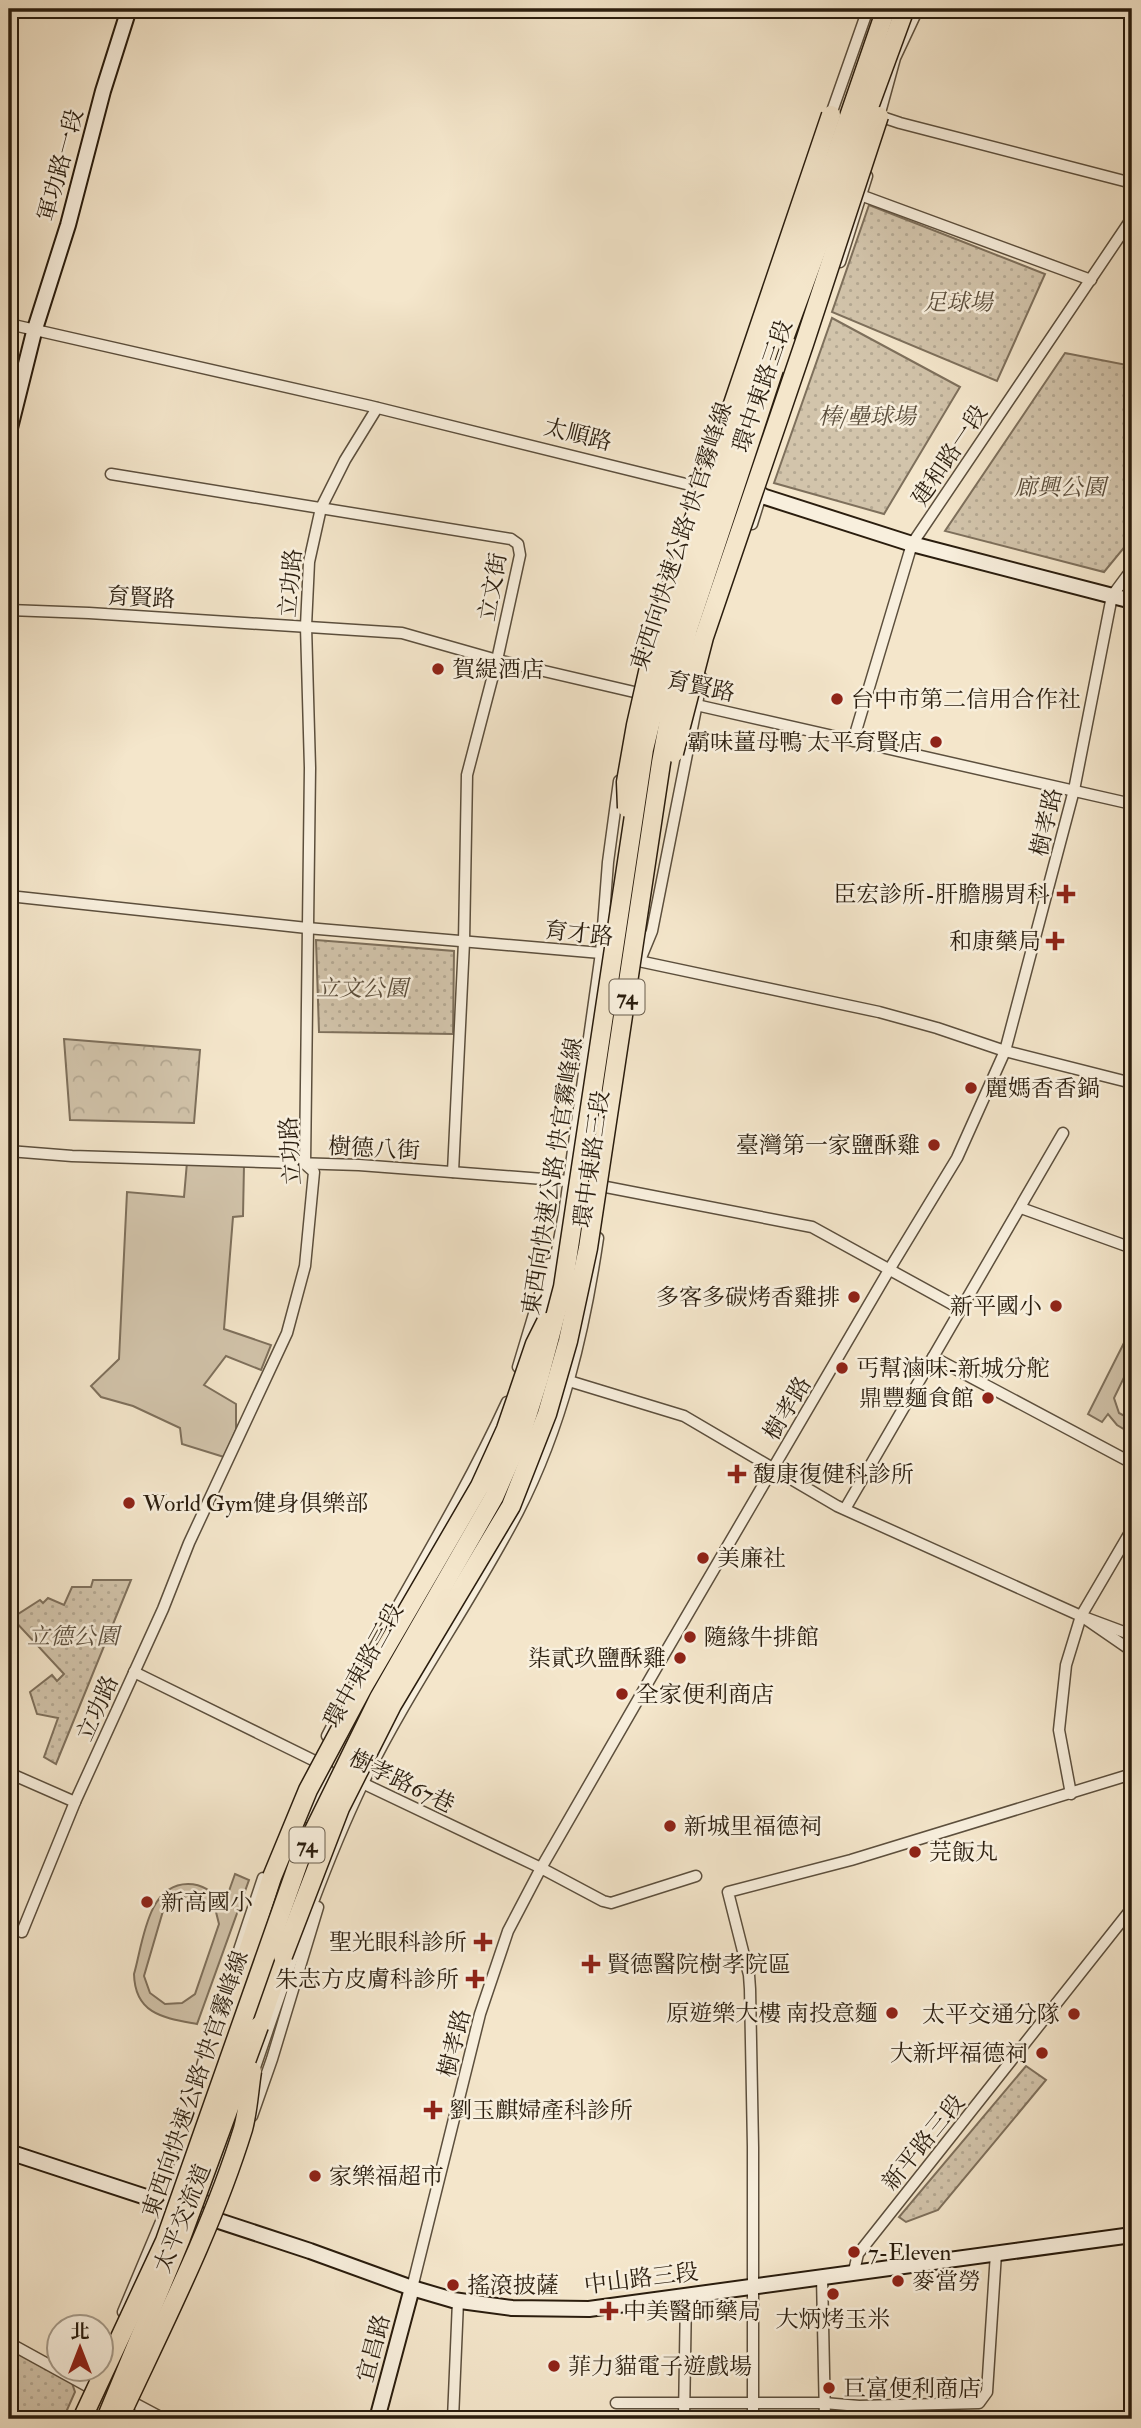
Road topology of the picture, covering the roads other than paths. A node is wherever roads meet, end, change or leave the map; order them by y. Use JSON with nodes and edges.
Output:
{"nodes":[{"id":1,"x":129,"y":9,"type":"edge"},
{"id":2,"x":868,"y":9,"type":"edge"},
{"id":3,"x":886,"y":9,"type":"edge"},
{"id":4,"x":905,"y":9,"type":"edge"},
{"id":5,"x":918,"y":9,"type":"edge"},
{"id":6,"x":833,"y":109,"type":"junction"},
{"id":7,"x":879,"y":116,"type":"junction"},
{"id":8,"x":1132,"y":183,"type":"edge"},
{"id":9,"x":863,"y":195,"type":"junction"},
{"id":10,"x":1132,"y":218,"type":"edge"},
{"id":11,"x":1091,"y":280,"type":"junction"},
{"id":12,"x":9,"y":324,"type":"edge"},
{"id":13,"x":34,"y":332,"type":"junction"},
{"id":14,"x":377,"y":408,"type":"junction"},
{"id":15,"x":9,"y":432,"type":"edge"},
{"id":16,"x":111,"y":474,"type":"dead end"},
{"id":17,"x":703,"y":488,"type":"junction"},
{"id":18,"x":744,"y":494,"type":"junction"},
{"id":19,"x":762,"y":496,"type":"junction"},
{"id":20,"x":321,"y":508,"type":"junction"},
{"id":21,"x":912,"y":544,"type":"junction"},
{"id":22,"x":1132,"y":569,"type":"edge"},
{"id":23,"x":1112,"y":596,"type":"junction"},
{"id":24,"x":1132,"y":601,"type":"edge"},
{"id":25,"x":9,"y":610,"type":"edge"},
{"id":26,"x":306,"y":626,"type":"junction"},
{"id":27,"x":497,"y":660,"type":"junction"},
{"id":28,"x":635,"y":693,"type":"junction"},
{"id":29,"x":649,"y":695,"type":"junction"},
{"id":30,"x":678,"y":701,"type":"junction"},
{"id":31,"x":697,"y":705,"type":"junction"},
{"id":32,"x":853,"y":741,"type":"junction"},
{"id":33,"x":1074,"y":790,"type":"junction"},
{"id":34,"x":1132,"y":804,"type":"edge"},
{"id":35,"x":627,"y":861,"type":"junction"},
{"id":36,"x":647,"y":865,"type":"junction"},
{"id":37,"x":9,"y":896,"type":"edge"},
{"id":38,"x":307,"y":928,"type":"junction"},
{"id":39,"x":464,"y":942,"type":"junction"},
{"id":40,"x":601,"y":953,"type":"junction"},
{"id":41,"x":640,"y":960,"type":"junction"},
{"id":42,"x":1005,"y":1051,"type":"junction"},
{"id":43,"x":1132,"y":1083,"type":"edge"},
{"id":44,"x":1063,"y":1133,"type":"dead end"},
{"id":45,"x":9,"y":1151,"type":"edge"},
{"id":46,"x":305,"y":1164,"type":"junction"},
{"id":47,"x":453,"y":1172,"type":"junction"},
{"id":48,"x":569,"y":1181,"type":"junction"},
{"id":49,"x":606,"y":1187,"type":"junction"},
{"id":50,"x":1021,"y":1208,"type":"junction"},
{"id":51,"x":564,"y":1214,"type":"junction"},
{"id":52,"x":1132,"y":1248,"type":"edge"},
{"id":53,"x":889,"y":1270,"type":"junction"},
{"id":54,"x":563,"y":1287,"type":"junction"},
{"id":55,"x":961,"y":1310,"type":"junction"},
{"id":56,"x":933,"y":1357,"type":"junction"},
{"id":57,"x":569,"y":1381,"type":"junction"},
{"id":58,"x":1132,"y":1463,"type":"edge"},
{"id":59,"x":773,"y":1469,"type":"junction"},
{"id":60,"x":845,"y":1510,"type":"junction"},
{"id":61,"x":1132,"y":1530,"type":"edge"},
{"id":62,"x":1081,"y":1616,"type":"junction"},
{"id":63,"x":1132,"y":1634,"type":"edge"},
{"id":64,"x":1132,"y":1651,"type":"edge"},
{"id":65,"x":134,"y":1672,"type":"junction"},
{"id":66,"x":315,"y":1761,"type":"junction"},
{"id":67,"x":329,"y":1767,"type":"junction"},
{"id":68,"x":9,"y":1773,"type":"edge"},
{"id":69,"x":1132,"y":1774,"type":"edge"},
{"id":70,"x":363,"y":1783,"type":"junction"},
{"id":71,"x":1071,"y":1794,"type":"junction"},
{"id":72,"x":75,"y":1802,"type":"junction"},
{"id":73,"x":334,"y":1850,"type":"junction"},
{"id":74,"x":541,"y":1867,"type":"junction"},
{"id":75,"x":696,"y":1876,"type":"dead end"},
{"id":76,"x":1132,"y":1908,"type":"edge"},
{"id":77,"x":22,"y":1932,"type":"dead end"},
{"id":78,"x":259,"y":2026,"type":"junction"},
{"id":79,"x":188,"y":2137,"type":"junction"},
{"id":80,"x":9,"y":2152,"type":"edge"},
{"id":81,"x":168,"y":2205,"type":"junction"},
{"id":82,"x":197,"y":2215,"type":"junction"},
{"id":83,"x":214,"y":2221,"type":"junction"},
{"id":84,"x":1132,"y":2235,"type":"edge"},
{"id":85,"x":996,"y":2253,"type":"junction"},
{"id":86,"x":854,"y":2271,"type":"junction"},
{"id":87,"x":822,"y":2276,"type":"junction"},
{"id":88,"x":753,"y":2285,"type":"junction"},
{"id":89,"x":412,"y":2288,"type":"junction"},
{"id":90,"x":686,"y":2296,"type":"junction"},
{"id":91,"x":458,"y":2301,"type":"junction"},
{"id":92,"x":116,"y":2327,"type":"edge"},
{"id":93,"x":9,"y":2343,"type":"edge"},
{"id":94,"x":91,"y":2382,"type":"edge"},
{"id":95,"x":89,"y":2387,"type":"junction"},
{"id":96,"x":132,"y":2402,"type":"junction"},
{"id":97,"x":616,"y":2403,"type":"dead end"},
{"id":98,"x":753,"y":2403,"type":"junction"},
{"id":99,"x":824,"y":2403,"type":"junction"},
{"id":100,"x":684,"y":2404,"type":"junction"},
{"id":101,"x":74,"y":2419,"type":"edge"},
{"id":102,"x":82,"y":2419,"type":"edge"},
{"id":103,"x":105,"y":2419,"type":"edge"},
{"id":104,"x":121,"y":2419,"type":"edge"},
{"id":105,"x":164,"y":2419,"type":"edge"},
{"id":106,"x":377,"y":2419,"type":"edge"},
{"id":107,"x":453,"y":2419,"type":"edge"},
{"id":108,"x":684,"y":2419,"type":"edge"},
{"id":109,"x":753,"y":2419,"type":"edge"},
{"id":110,"x":825,"y":2419,"type":"edge"}],
"edges":[{"from":1,"to":13,"type":"street","name":"軍功路一段"},
{"from":2,"to":6,"type":"street","name":"環中東路三段"},
{"from":3,"to":35,"type":"highway","name":"東西向快速公路 快官霧峰線","number":"74","bridge":true},
{"from":4,"to":36,"type":"highway","name":"東西向快速公路 快官霧峰線","number":"74","bridge":true},
{"from":5,"to":7,"type":"street","name":"環中東路三段"},
{"from":6,"to":7,"type":"street"},
{"from":6,"to":17,"type":"street","name":"環中東路三段"},
{"from":6,"to":35,"type":"highway","bridge":true},
{"from":7,"to":8,"type":"street"},
{"from":7,"to":9,"type":"street","name":"環中東路三段"},
{"from":7,"to":18,"type":"street","name":"環中東路三段"},
{"from":7,"to":36,"type":"highway","bridge":true},
{"from":9,"to":11,"type":"street"},
{"from":9,"to":19,"type":"street","name":"環中東路三段"},
{"from":10,"to":11,"type":"street","name":"建和路一段"},
{"from":11,"to":21,"type":"street","name":"建和路一段"},
{"from":12,"to":13,"type":"street","name":"太順路"},
{"from":13,"to":14,"type":"street","name":"太順路"},
{"from":13,"to":15,"type":"street","name":"軍功路一段"},
{"from":14,"to":17,"type":"street","name":"太順路"},
{"from":14,"to":20,"type":"street","name":"立功路"},
{"from":16,"to":20,"type":"street","name":"立文街"},
{"from":17,"to":18,"type":"street","name":"太順路"},
{"from":17,"to":28,"type":"street","name":"環中東路三段"},
{"from":17,"to":29,"type":"street","name":"環中東路三段"},
{"from":18,"to":19,"type":"street","name":"太順路"},
{"from":18,"to":30,"type":"street","name":"環中東路三段"},
{"from":19,"to":21,"type":"street","name":"太順路"},
{"from":19,"to":31,"type":"street","name":"環中東路三段"},
{"from":20,"to":26,"type":"street","name":"立功路"},
{"from":20,"to":27,"type":"street","name":"立文街"},
{"from":21,"to":23,"type":"street","name":"太順路"},
{"from":21,"to":32,"type":"street","name":"建和路一段"},
{"from":22,"to":23,"type":"street","name":"樹孝路"},
{"from":23,"to":24,"type":"street","name":"太順路"},
{"from":23,"to":33,"type":"street","name":"樹孝路"},
{"from":25,"to":26,"type":"street","name":"育賢路"},
{"from":26,"to":27,"type":"street","name":"育賢路"},
{"from":26,"to":38,"type":"street","name":"立功路"},
{"from":27,"to":28,"type":"street","name":"育賢路"},
{"from":27,"to":39,"type":"street","name":"立文街"},
{"from":28,"to":29,"type":"street","name":"育賢路"},
{"from":28,"to":40,"type":"street","name":"環中東路三段"},
{"from":29,"to":30,"type":"street","name":"育賢路"},
{"from":29,"to":40,"type":"street","name":"環中東路三段"},
{"from":30,"to":31,"type":"street","name":"育賢路"},
{"from":30,"to":41,"type":"street","name":"環中東路三段"},
{"from":31,"to":32,"type":"street","name":"育賢路"},
{"from":31,"to":41,"type":"street","name":"環中東路三段"},
{"from":32,"to":33,"type":"street","name":"育賢路"},
{"from":33,"to":34,"type":"street","name":"育賢路"},
{"from":33,"to":42,"type":"street","name":"樹孝路"},
{"from":35,"to":54,"type":"highway","name":"東西向快速公路 快官霧峰線","number":"74","bridge":true},
{"from":36,"to":78,"type":"highway","name":"東西向快速公路 快官霧峰線","number":"74","bridge":true},
{"from":37,"to":38,"type":"street","name":"育才路"},
{"from":38,"to":39,"type":"street","name":"育才路"},
{"from":38,"to":46,"type":"street","name":"立功路"},
{"from":39,"to":40,"type":"street","name":"育才路"},
{"from":39,"to":47,"type":"street","name":"立文街"},
{"from":40,"to":41,"type":"street","name":"育才路"},
{"from":40,"to":48,"type":"street","name":"環中東路三段"},
{"from":41,"to":42,"type":"street","name":"育才路"},
{"from":41,"to":49,"type":"street","name":"環中東路三段"},
{"from":42,"to":43,"type":"street","name":"育才路"},
{"from":42,"to":53,"type":"street","name":"樹孝路"},
{"from":44,"to":50,"type":"street"},
{"from":45,"to":46,"type":"street","name":"樹德八街"},
{"from":46,"to":47,"type":"street","name":"樹德八街"},
{"from":46,"to":65,"type":"street","name":"立功路"},
{"from":47,"to":48,"type":"street","name":"樹德八街"},
{"from":48,"to":51,"type":"street","name":"環中東路三段"},
{"from":49,"to":53,"type":"street"},
{"from":49,"to":57,"type":"street","name":"環中東路三段"},
{"from":50,"to":52,"type":"street"},
{"from":50,"to":55,"type":"street"},
{"from":51,"to":66,"type":"street","name":"環中東路三段"},
{"from":51,"to":67,"type":"street","name":"環中東路三段"},
{"from":53,"to":55,"type":"street"},
{"from":53,"to":59,"type":"street","name":"樹孝路"},
{"from":54,"to":79,"type":"highway","number":"74","bridge":true},
{"from":54,"to":102,"type":"highway","name":"東西向快速公路 快官霧峰線","number":"74","bridge":true},
{"from":55,"to":56,"type":"street"},
{"from":56,"to":58,"type":"street"},
{"from":56,"to":60,"type":"street"},
{"from":57,"to":59,"type":"street"},
{"from":57,"to":70,"type":"street","name":"環中東路三段"},
{"from":59,"to":60,"type":"street"},
{"from":59,"to":74,"type":"street","name":"樹孝路"},
{"from":60,"to":62,"type":"street"},
{"from":61,"to":62,"type":"street"},
{"from":62,"to":63,"type":"street"},
{"from":62,"to":64,"type":"street"},
{"from":62,"to":71,"type":"street"},
{"from":65,"to":66,"type":"street","name":"樹孝路67巷"},
{"from":65,"to":72,"type":"street","name":"立功路"},
{"from":66,"to":67,"type":"street","name":"樹孝路67巷"},
{"from":66,"to":79,"type":"street","name":"環中東路三段"},
{"from":67,"to":70,"type":"street","name":"樹孝路67巷"},
{"from":67,"to":79,"type":"street","name":"環中東路三段"},
{"from":68,"to":72,"type":"street"},
{"from":69,"to":71,"type":"street"},
{"from":70,"to":73,"type":"street","name":"環中東路三段"},
{"from":70,"to":74,"type":"street","name":"樹孝路67巷"},
{"from":71,"to":88,"type":"street"},
{"from":72,"to":77,"type":"street","name":"立功路"},
{"from":73,"to":82,"type":"street","name":"環中東路三段"},
{"from":73,"to":83,"type":"street","name":"環中東路三段"},
{"from":74,"to":75,"type":"street","name":"樹孝路67巷"},
{"from":74,"to":89,"type":"street","name":"樹孝路"},
{"from":76,"to":86,"type":"street","name":"新平路三段"},
{"from":78,"to":103,"type":"highway","name":"東西向快速公路 快官霧峰線","number":"74","bridge":true},
{"from":78,"to":104,"type":"highway","name":"太平交流道","number":"74","bridge":true},
{"from":79,"to":81,"type":"street","name":"環中東路三段"},
{"from":80,"to":81,"type":"street","name":"中山路三段"},
{"from":81,"to":82,"type":"street","name":"中山路三段"},
{"from":81,"to":92,"type":"street","name":"環中東路三段"},
{"from":82,"to":83,"type":"street","name":"中山路三段"},
{"from":82,"to":103,"type":"street","name":"環中東路三段"},
{"from":83,"to":89,"type":"street","name":"中山路三段"},
{"from":83,"to":96,"type":"street","name":"環中東路三段"},
{"from":84,"to":85,"type":"street","name":"中山路三段"},
{"from":85,"to":86,"type":"street","name":"中山路三段"},
{"from":85,"to":99,"type":"street"},
{"from":86,"to":87,"type":"street","name":"中山路三段"},
{"from":87,"to":88,"type":"street","name":"中山路三段"},
{"from":87,"to":99,"type":"street"},
{"from":88,"to":90,"type":"street","name":"中山路三段"},
{"from":88,"to":98,"type":"street"},
{"from":89,"to":91,"type":"street","name":"中山路三段"},
{"from":89,"to":106,"type":"street","name":"宜昌路"},
{"from":90,"to":91,"type":"street","name":"中山路三段"},
{"from":90,"to":100,"type":"street"},
{"from":91,"to":107,"type":"street"},
{"from":93,"to":95,"type":"street"},
{"from":94,"to":95,"type":"street"},
{"from":95,"to":101,"type":"street"},
{"from":96,"to":104,"type":"street","name":"環中東路三段"},
{"from":96,"to":105,"type":"street"},
{"from":97,"to":100,"type":"street"},
{"from":98,"to":99,"type":"street"},
{"from":98,"to":100,"type":"street"},
{"from":98,"to":109,"type":"street"},
{"from":99,"to":110,"type":"street"},
{"from":100,"to":108,"type":"street"}]}
